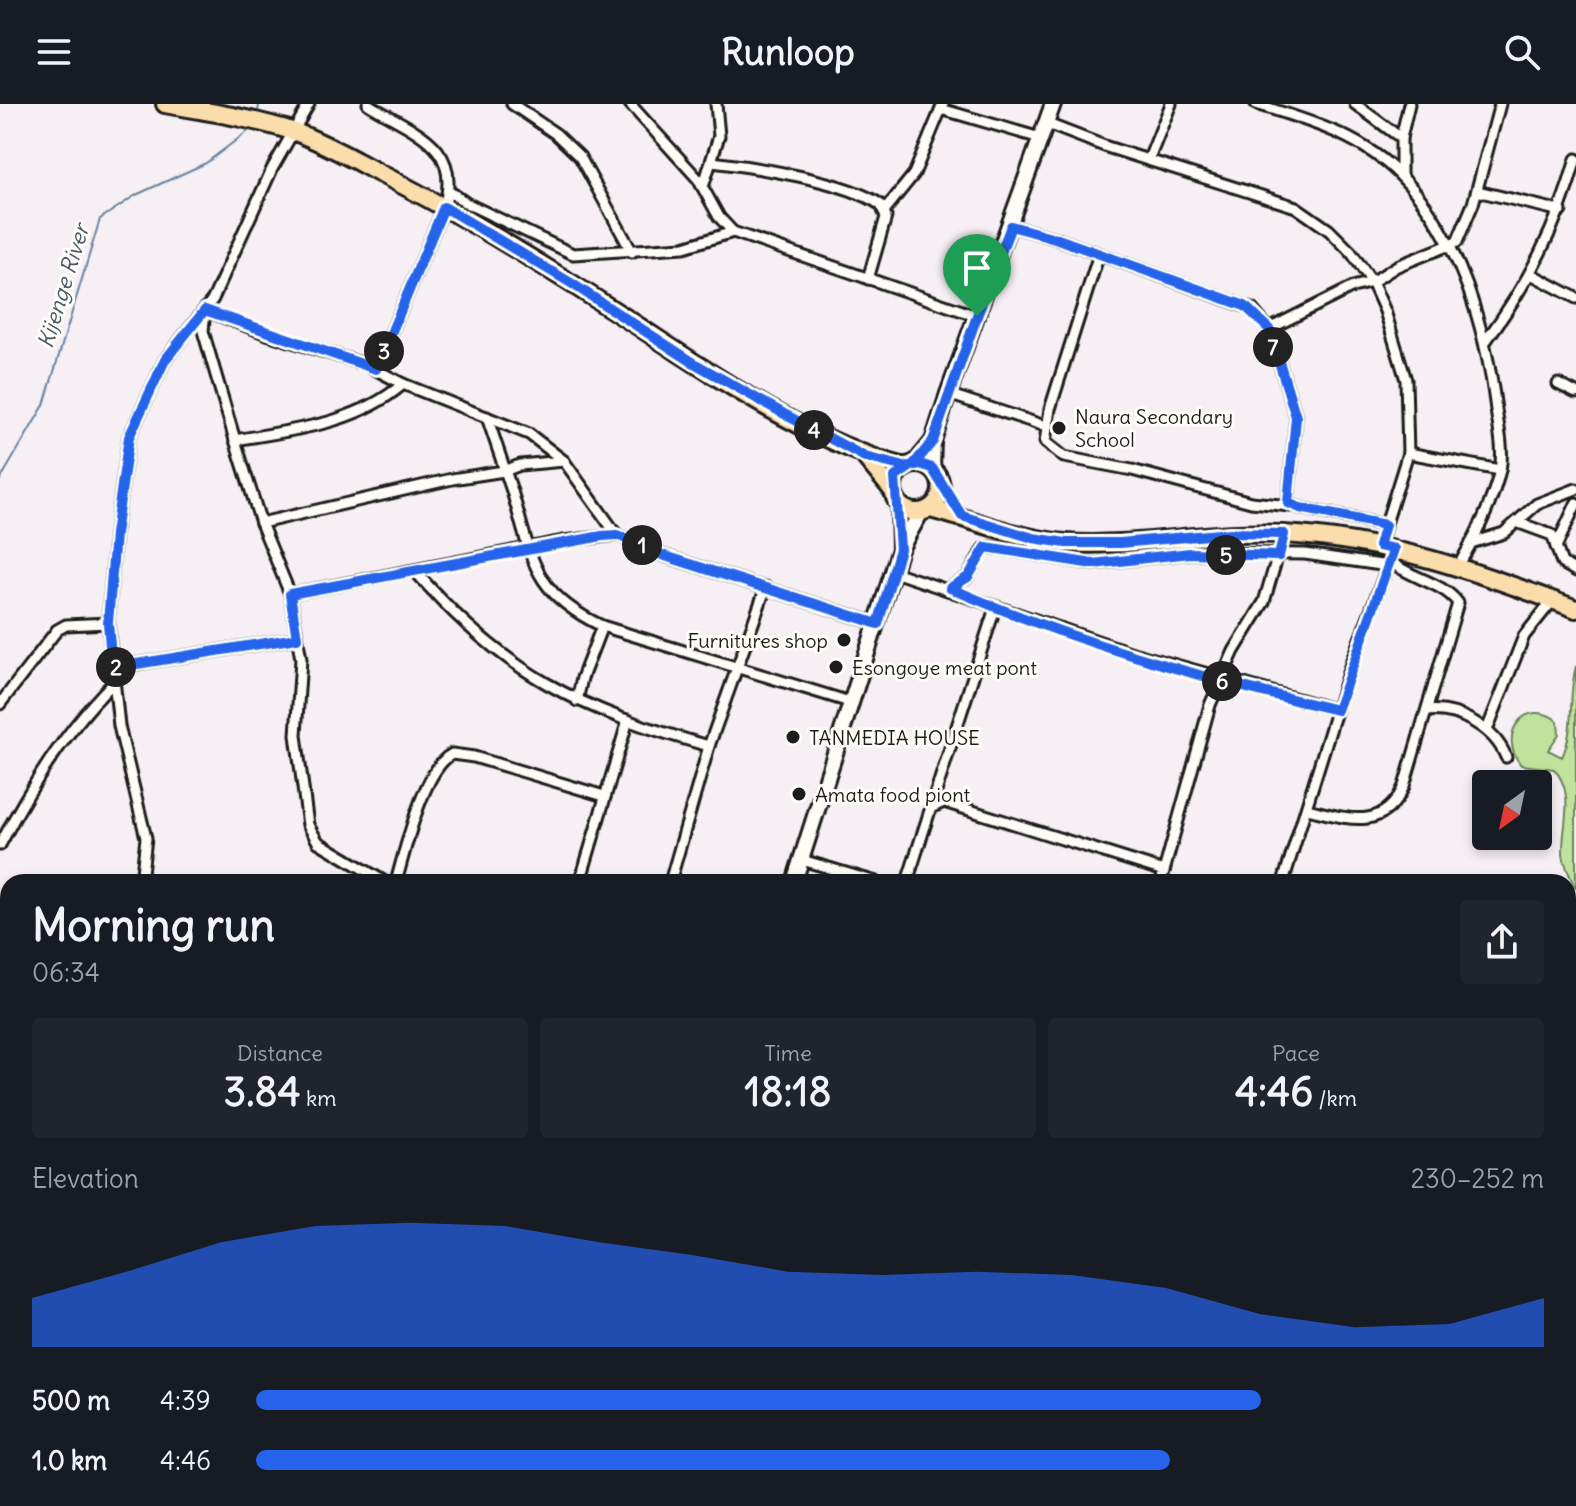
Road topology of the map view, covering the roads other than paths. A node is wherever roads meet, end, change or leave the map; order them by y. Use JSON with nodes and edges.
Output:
{"nodes":[{"id":1,"x":165,"y":104,"type":"edge"},
{"id":2,"x":309,"y":104,"type":"edge"},
{"id":3,"x":368,"y":104,"type":"edge"},
{"id":4,"x":513,"y":104,"type":"edge"},
{"id":5,"x":630,"y":104,"type":"edge"},
{"id":6,"x":716,"y":104,"type":"edge"},
{"id":7,"x":1053,"y":104,"type":"edge"},
{"id":8,"x":1171,"y":104,"type":"edge"},
{"id":9,"x":1256,"y":104,"type":"edge"},
{"id":10,"x":1355,"y":104,"type":"edge"},
{"id":11,"x":1409,"y":104,"type":"edge"},
{"id":12,"x":1500,"y":104,"type":"edge"},
{"id":13,"x":942,"y":106,"type":"edge"},
{"id":14,"x":1045,"y":123,"type":"junction"},
{"id":15,"x":295,"y":132,"type":"junction"},
{"id":16,"x":1040,"y":138,"type":"junction"},
{"id":17,"x":1401,"y":138,"type":"junction"},
{"id":18,"x":1149,"y":159,"type":"junction"},
{"id":19,"x":1576,"y":159,"type":"edge"},
{"id":20,"x":712,"y":162,"type":"junction"},
{"id":21,"x":1401,"y":176,"type":"junction"},
{"id":22,"x":703,"y":187,"type":"junction"},
{"id":23,"x":1477,"y":191,"type":"junction"},
{"id":24,"x":447,"y":199,"type":"junction"},
{"id":25,"x":885,"y":210,"type":"junction"},
{"id":26,"x":1561,"y":211,"type":"junction"},
{"id":27,"x":1011,"y":226,"type":"junction"},
{"id":28,"x":733,"y":232,"type":"junction"},
{"id":29,"x":1448,"y":245,"type":"junction"},
{"id":30,"x":632,"y":252,"type":"junction"},
{"id":31,"x":1099,"y":254,"type":"junction"},
{"id":32,"x":1531,"y":274,"type":"junction"},
{"id":33,"x":868,"y":279,"type":"junction"},
{"id":34,"x":1372,"y":282,"type":"junction"},
{"id":35,"x":1576,"y":298,"type":"edge"},
{"id":36,"x":205,"y":310,"type":"junction"},
{"id":37,"x":977,"y":316,"type":"junction"},
{"id":38,"x":1269,"y":329,"type":"junction"},
{"id":39,"x":1485,"y":342,"type":"junction"},
{"id":40,"x":376,"y":369,"type":"junction"},
{"id":41,"x":403,"y":384,"type":"junction"},
{"id":42,"x":1558,"y":384,"type":"dead end"},
{"id":43,"x":1576,"y":393,"type":"edge"},
{"id":44,"x":948,"y":394,"type":"junction"},
{"id":45,"x":487,"y":417,"type":"junction"},
{"id":46,"x":1045,"y":426,"type":"junction"},
{"id":47,"x":235,"y":440,"type":"junction"},
{"id":48,"x":933,"y":441,"type":"junction"},
{"id":49,"x":1408,"y":453,"type":"junction"},
{"id":50,"x":865,"y":457,"type":"junction"},
{"id":51,"x":564,"y":461,"type":"junction"},
{"id":52,"x":909,"y":465,"type":"junction"},
{"id":53,"x":932,"y":468,"type":"junction"},
{"id":54,"x":1500,"y":470,"type":"junction"},
{"id":55,"x":504,"y":471,"type":"junction"},
{"id":56,"x":942,"y":484,"type":"junction"},
{"id":57,"x":1576,"y":489,"type":"edge"},
{"id":58,"x":896,"y":498,"type":"junction"},
{"id":59,"x":1576,"y":504,"type":"edge"},
{"id":60,"x":1290,"y":506,"type":"junction"},
{"id":61,"x":926,"y":510,"type":"junction"},
{"id":62,"x":962,"y":516,"type":"junction"},
{"id":63,"x":261,"y":523,"type":"junction"},
{"id":64,"x":1519,"y":523,"type":"junction"},
{"id":65,"x":1385,"y":525,"type":"junction"},
{"id":66,"x":1284,"y":534,"type":"junction"},
{"id":67,"x":617,"y":535,"type":"junction"},
{"id":68,"x":1471,"y":543,"type":"junction"},
{"id":69,"x":1556,"y":547,"type":"junction"},
{"id":70,"x":526,"y":549,"type":"junction"},
{"id":71,"x":900,"y":549,"type":"junction"},
{"id":72,"x":1388,"y":555,"type":"junction"},
{"id":73,"x":1279,"y":556,"type":"junction"},
{"id":74,"x":1459,"y":565,"type":"junction"},
{"id":75,"x":415,"y":571,"type":"junction"},
{"id":76,"x":1576,"y":571,"type":"edge"},
{"id":77,"x":894,"y":572,"type":"junction"},
{"id":78,"x":766,"y":587,"type":"junction"},
{"id":79,"x":950,"y":588,"type":"junction"},
{"id":80,"x":290,"y":594,"type":"junction"},
{"id":81,"x":1553,"y":600,"type":"junction"},
{"id":82,"x":995,"y":608,"type":"junction"},
{"id":83,"x":1576,"y":609,"type":"edge"},
{"id":84,"x":108,"y":623,"type":"junction"},
{"id":85,"x":878,"y":624,"type":"junction"},
{"id":86,"x":602,"y":626,"type":"junction"},
{"id":87,"x":297,"y":638,"type":"junction"},
{"id":88,"x":737,"y":666,"type":"junction"},
{"id":89,"x":112,"y":668,"type":"junction"},
{"id":90,"x":1220,"y":680,"type":"junction"},
{"id":91,"x":112,"y":684,"type":"junction"},
{"id":92,"x":577,"y":701,"type":"junction"},
{"id":93,"x":853,"y":703,"type":"junction"},
{"id":94,"x":0,"y":704,"type":"edge"},
{"id":95,"x":1337,"y":710,"type":"junction"},
{"id":96,"x":1427,"y":711,"type":"junction"},
{"id":97,"x":628,"y":720,"type":"junction"},
{"id":98,"x":1487,"y":730,"type":"junction"},
{"id":99,"x":709,"y":746,"type":"junction"},
{"id":100,"x":1506,"y":757,"type":"dead end"},
{"id":101,"x":604,"y":796,"type":"junction"},
{"id":102,"x":933,"y":807,"type":"junction"},
{"id":103,"x":1307,"y":809,"type":"junction"},
{"id":104,"x":0,"y":845,"type":"edge"},
{"id":105,"x":802,"y":860,"type":"junction"},
{"id":106,"x":1164,"y":871,"type":"junction"},
{"id":107,"x":142,"y":874,"type":"edge"},
{"id":108,"x":372,"y":874,"type":"edge"},
{"id":109,"x":399,"y":874,"type":"edge"},
{"id":110,"x":582,"y":874,"type":"edge"},
{"id":111,"x":672,"y":874,"type":"edge"},
{"id":112,"x":797,"y":874,"type":"edge"},
{"id":113,"x":849,"y":874,"type":"edge"},
{"id":114,"x":910,"y":874,"type":"edge"},
{"id":115,"x":1163,"y":874,"type":"edge"},
{"id":116,"x":1286,"y":874,"type":"edge"}],
"edges":[{"from":1,"to":15,"type":"main road"},
{"from":2,"to":15,"type":"street"},
{"from":3,"to":24,"type":"street"},
{"from":4,"to":30,"type":"street"},
{"from":5,"to":22,"type":"street"},
{"from":6,"to":20,"type":"street"},
{"from":7,"to":14,"type":"street"},
{"from":8,"to":18,"type":"street"},
{"from":9,"to":21,"type":"street"},
{"from":10,"to":17,"type":"street"},
{"from":11,"to":17,"type":"street"},
{"from":12,"to":23,"type":"street"},
{"from":13,"to":16,"type":"street"},
{"from":13,"to":25,"type":"street"},
{"from":14,"to":16,"type":"street"},
{"from":14,"to":18,"type":"street"},
{"from":15,"to":24,"type":"main road"},
{"from":15,"to":36,"type":"street"},
{"from":16,"to":27,"type":"street"},
{"from":17,"to":21,"type":"street"},
{"from":18,"to":34,"type":"street"},
{"from":19,"to":26,"type":"street"},
{"from":20,"to":22,"type":"street"},
{"from":20,"to":25,"type":"street"},
{"from":21,"to":29,"type":"street"},
{"from":22,"to":28,"type":"street"},
{"from":23,"to":26,"type":"street"},
{"from":23,"to":29,"type":"street"},
{"from":24,"to":30,"type":"street"},
{"from":24,"to":40,"type":"street"},
{"from":24,"to":50,"type":"main road"},
{"from":25,"to":33,"type":"street"},
{"from":26,"to":32,"type":"street"},
{"from":27,"to":31,"type":"street"},
{"from":27,"to":37,"type":"street"},
{"from":28,"to":30,"type":"street"},
{"from":28,"to":33,"type":"street"},
{"from":29,"to":34,"type":"street"},
{"from":29,"to":39,"type":"street"},
{"from":31,"to":38,"type":"street"},
{"from":31,"to":46,"type":"street"},
{"from":32,"to":35,"type":"street"},
{"from":32,"to":39,"type":"street"},
{"from":33,"to":37,"type":"street"},
{"from":34,"to":38,"type":"street"},
{"from":34,"to":49,"type":"street"},
{"from":36,"to":40,"type":"street"},
{"from":36,"to":47,"type":"street"},
{"from":36,"to":84,"type":"street"},
{"from":37,"to":44,"type":"street"},
{"from":38,"to":60,"type":"street"},
{"from":39,"to":54,"type":"street"},
{"from":40,"to":41,"type":"street"},
{"from":41,"to":45,"type":"street"},
{"from":41,"to":47,"type":"street"},
{"from":42,"to":43,"type":"street"},
{"from":44,"to":46,"type":"street"},
{"from":44,"to":48,"type":"street"},
{"from":45,"to":51,"type":"street"},
{"from":45,"to":55,"type":"street"},
{"from":46,"to":60,"type":"street"},
{"from":47,"to":63,"type":"street"},
{"from":48,"to":52,"type":"street"},
{"from":48,"to":53,"type":"street"},
{"from":49,"to":54,"type":"street"},
{"from":49,"to":65,"type":"street"},
{"from":50,"to":52,"type":"main road"},
{"from":50,"to":58,"type":"main road"},
{"from":51,"to":55,"type":"street"},
{"from":51,"to":67,"type":"street"},
{"from":52,"to":53,"type":"main road"},
{"from":52,"to":58,"type":"main road"},
{"from":53,"to":56,"type":"main road"},
{"from":54,"to":68,"type":"street"},
{"from":55,"to":63,"type":"street"},
{"from":55,"to":70,"type":"street"},
{"from":56,"to":61,"type":"main road"},
{"from":56,"to":62,"type":"main road"},
{"from":57,"to":64,"type":"street"},
{"from":58,"to":61,"type":"main road"},
{"from":58,"to":71,"type":"street"},
{"from":59,"to":69,"type":"street"},
{"from":60,"to":65,"type":"street"},
{"from":61,"to":62,"type":"main road"},
{"from":61,"to":71,"type":"street"},
{"from":62,"to":66,"type":"main road"},
{"from":63,"to":80,"type":"street"},
{"from":64,"to":68,"type":"street"},
{"from":64,"to":69,"type":"street"},
{"from":65,"to":72,"type":"street"},
{"from":66,"to":72,"type":"main road"},
{"from":66,"to":73,"type":"street"},
{"from":67,"to":70,"type":"street"},
{"from":67,"to":78,"type":"street"},
{"from":68,"to":74,"type":"street"},
{"from":69,"to":76,"type":"street"},
{"from":70,"to":75,"type":"street"},
{"from":70,"to":86,"type":"street"},
{"from":71,"to":77,"type":"street"},
{"from":72,"to":73,"type":"street"},
{"from":72,"to":74,"type":"main road"},
{"from":72,"to":95,"type":"street"},
{"from":72,"to":96,"type":"street"},
{"from":73,"to":79,"type":"street"},
{"from":73,"to":90,"type":"street"},
{"from":74,"to":81,"type":"main road"},
{"from":75,"to":80,"type":"street"},
{"from":75,"to":92,"type":"street"},
{"from":77,"to":79,"type":"street"},
{"from":77,"to":85,"type":"street"},
{"from":78,"to":85,"type":"street"},
{"from":78,"to":88,"type":"street"},
{"from":79,"to":82,"type":"street"},
{"from":80,"to":87,"type":"street"},
{"from":81,"to":83,"type":"main road"},
{"from":81,"to":98,"type":"street"},
{"from":82,"to":90,"type":"street"},
{"from":82,"to":102,"type":"street"},
{"from":84,"to":89,"type":"street"},
{"from":84,"to":94,"type":"street"},
{"from":85,"to":93,"type":"street"},
{"from":86,"to":88,"type":"street"},
{"from":86,"to":92,"type":"street"},
{"from":87,"to":89,"type":"street"},
{"from":87,"to":108,"type":"street"},
{"from":88,"to":93,"type":"street"},
{"from":88,"to":99,"type":"street"},
{"from":89,"to":91,"type":"street"},
{"from":90,"to":95,"type":"street"},
{"from":90,"to":106,"type":"street"},
{"from":91,"to":104,"type":"street"},
{"from":91,"to":107,"type":"street"},
{"from":92,"to":97,"type":"street"},
{"from":93,"to":105,"type":"street"},
{"from":95,"to":103,"type":"street"},
{"from":96,"to":98,"type":"street"},
{"from":96,"to":103,"type":"street"},
{"from":97,"to":99,"type":"street"},
{"from":97,"to":101,"type":"street"},
{"from":98,"to":100,"type":"street"},
{"from":99,"to":111,"type":"street"},
{"from":101,"to":109,"type":"street"},
{"from":101,"to":110,"type":"street"},
{"from":102,"to":106,"type":"street"},
{"from":102,"to":114,"type":"street"},
{"from":103,"to":116,"type":"street"},
{"from":105,"to":112,"type":"street"},
{"from":105,"to":113,"type":"street"},
{"from":106,"to":115,"type":"street"}]}
